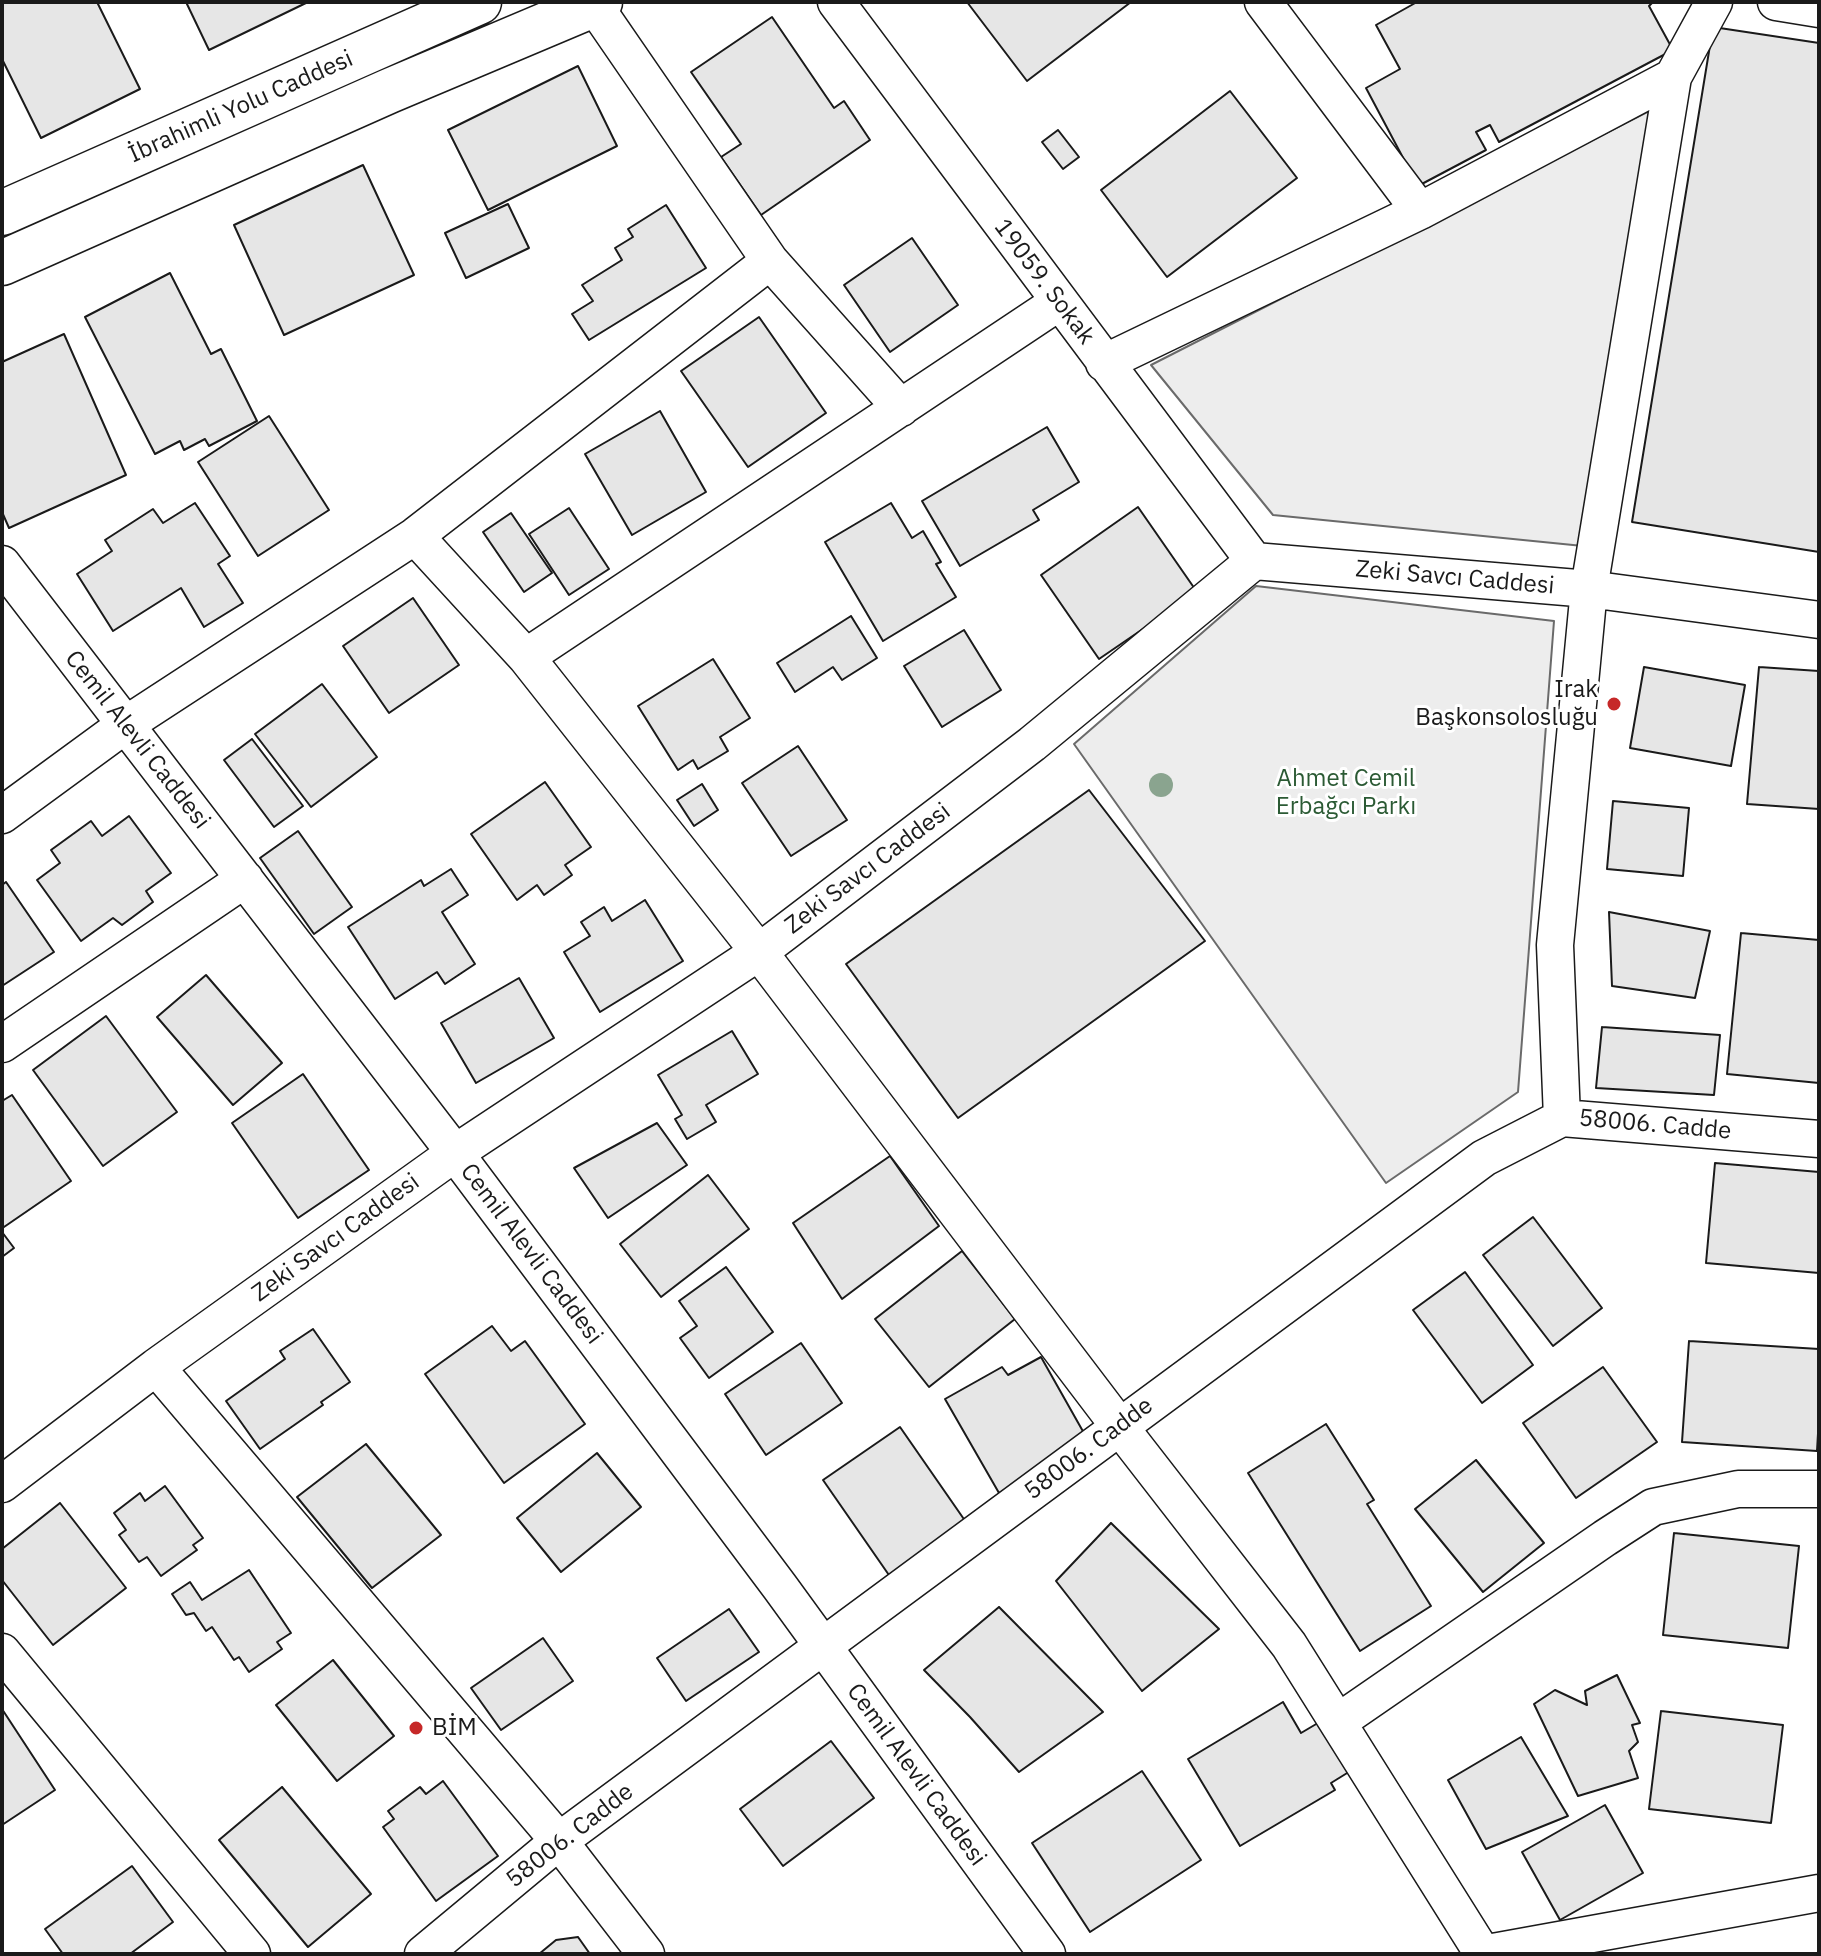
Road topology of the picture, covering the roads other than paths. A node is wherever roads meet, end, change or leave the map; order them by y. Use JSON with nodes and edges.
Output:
{"nodes":[{"id":1,"x":479,"y":2,"type":"edge"},
{"id":2,"x":836,"y":2,"type":"edge"},
{"id":3,"x":1263,"y":2,"type":"edge"},
{"id":4,"x":1714,"y":2,"type":"edge"},
{"id":5,"x":1776,"y":2,"type":"edge"},
{"id":6,"x":597,"y":3,"type":"edge"},
{"id":7,"x":1819,"y":9,"type":"edge"},
{"id":8,"x":1673,"y":77,"type":"junction"},
{"id":9,"x":1420,"y":211,"type":"junction"},
{"id":10,"x":2,"y":213,"type":"edge"},
{"id":11,"x":770,"y":261,"type":"junction"},
{"id":12,"x":2,"y":263,"type":"edge"},
{"id":13,"x":1059,"y":302,"type":"junction"},
{"id":14,"x":1104,"y":363,"type":"junction"},
{"id":15,"x":901,"y":408,"type":"junction"},
{"id":16,"x":415,"y":536,"type":"junction"},
{"id":17,"x":1254,"y":561,"type":"junction"},
{"id":18,"x":2,"y":564,"type":"edge"},
{"id":19,"x":1589,"y":589,"type":"junction"},
{"id":20,"x":1819,"y":620,"type":"edge"},
{"id":21,"x":526,"y":657,"type":"junction"},
{"id":22,"x":125,"y":725,"type":"junction"},
{"id":23,"x":2,"y":815,"type":"edge"},
{"id":24,"x":245,"y":879,"type":"junction"},
{"id":25,"x":759,"y":952,"type":"junction"},
{"id":26,"x":2,"y":1044,"type":"edge"},
{"id":27,"x":1562,"y":1118,"type":"junction"},
{"id":28,"x":1819,"y":1139,"type":"edge"},
{"id":29,"x":455,"y":1153,"type":"junction"},
{"id":30,"x":156,"y":1367,"type":"junction"},
{"id":31,"x":1119,"y":1426,"type":"junction"},
{"id":32,"x":2,"y":1484,"type":"edge"},
{"id":33,"x":1819,"y":1489,"type":"edge"},
{"id":34,"x":823,"y":1647,"type":"junction"},
{"id":35,"x":2,"y":1652,"type":"edge"},
{"id":36,"x":1338,"y":1722,"type":"junction"},
{"id":37,"x":559,"y":1841,"type":"junction"},
{"id":38,"x":1819,"y":1893,"type":"edge"},
{"id":39,"x":252,"y":1954,"type":"edge"},
{"id":40,"x":423,"y":1954,"type":"edge"},
{"id":41,"x":646,"y":1954,"type":"edge"},
{"id":42,"x":1047,"y":1954,"type":"edge"},
{"id":43,"x":1483,"y":1954,"type":"edge"}],
"edges":[{"from":1,"to":10,"type":"street","name":"İbrahimli Yolu Caddesi"},
{"from":2,"to":13,"type":"street","name":"19059. Sokak"},
{"from":3,"to":9,"type":"street"},
{"from":4,"to":8,"type":"street"},
{"from":5,"to":7,"type":"street"},
{"from":6,"to":11,"type":"street"},
{"from":6,"to":12,"type":"street"},
{"from":8,"to":9,"type":"street"},
{"from":8,"to":19,"type":"street"},
{"from":9,"to":14,"type":"street"},
{"from":11,"to":15,"type":"street"},
{"from":11,"to":16,"type":"street"},
{"from":13,"to":14,"type":"street","name":"19059. Sokak"},
{"from":13,"to":15,"type":"street"},
{"from":14,"to":17,"type":"street","name":"19059. Sokak"},
{"from":15,"to":21,"type":"street"},
{"from":16,"to":21,"type":"street"},
{"from":16,"to":22,"type":"street"},
{"from":17,"to":19,"type":"street","name":"Zeki Savcı Caddesi"},
{"from":17,"to":25,"type":"street","name":"Zeki Savcı Caddesi"},
{"from":18,"to":22,"type":"street","name":"Cemil Alevli Caddesi"},
{"from":19,"to":20,"type":"street","name":"Zeki Savcı Caddesi"},
{"from":19,"to":27,"type":"street"},
{"from":21,"to":25,"type":"street"},
{"from":22,"to":23,"type":"street"},
{"from":22,"to":24,"type":"street","name":"Cemil Alevli Caddesi"},
{"from":24,"to":26,"type":"street"},
{"from":24,"to":29,"type":"street","name":"Cemil Alevli Caddesi"},
{"from":25,"to":29,"type":"street","name":"Zeki Savcı Caddesi"},
{"from":25,"to":31,"type":"street"},
{"from":27,"to":28,"type":"street","name":"58006. Cadde"},
{"from":27,"to":31,"type":"street","name":"58006. Cadde"},
{"from":29,"to":30,"type":"street","name":"Zeki Savcı Caddesi"},
{"from":29,"to":34,"type":"street","name":"Cemil Alevli Caddesi"},
{"from":30,"to":32,"type":"street","name":"Zeki Savcı Caddesi"},
{"from":30,"to":37,"type":"street"},
{"from":31,"to":34,"type":"street","name":"58006. Cadde"},
{"from":31,"to":36,"type":"street"},
{"from":33,"to":36,"type":"street"},
{"from":34,"to":37,"type":"street","name":"58006. Cadde"},
{"from":34,"to":42,"type":"street","name":"Cemil Alevli Caddesi"},
{"from":35,"to":39,"type":"street"},
{"from":36,"to":43,"type":"street"},
{"from":37,"to":40,"type":"street","name":"58006. Cadde"},
{"from":37,"to":41,"type":"street"},
{"from":38,"to":43,"type":"street"}]}
